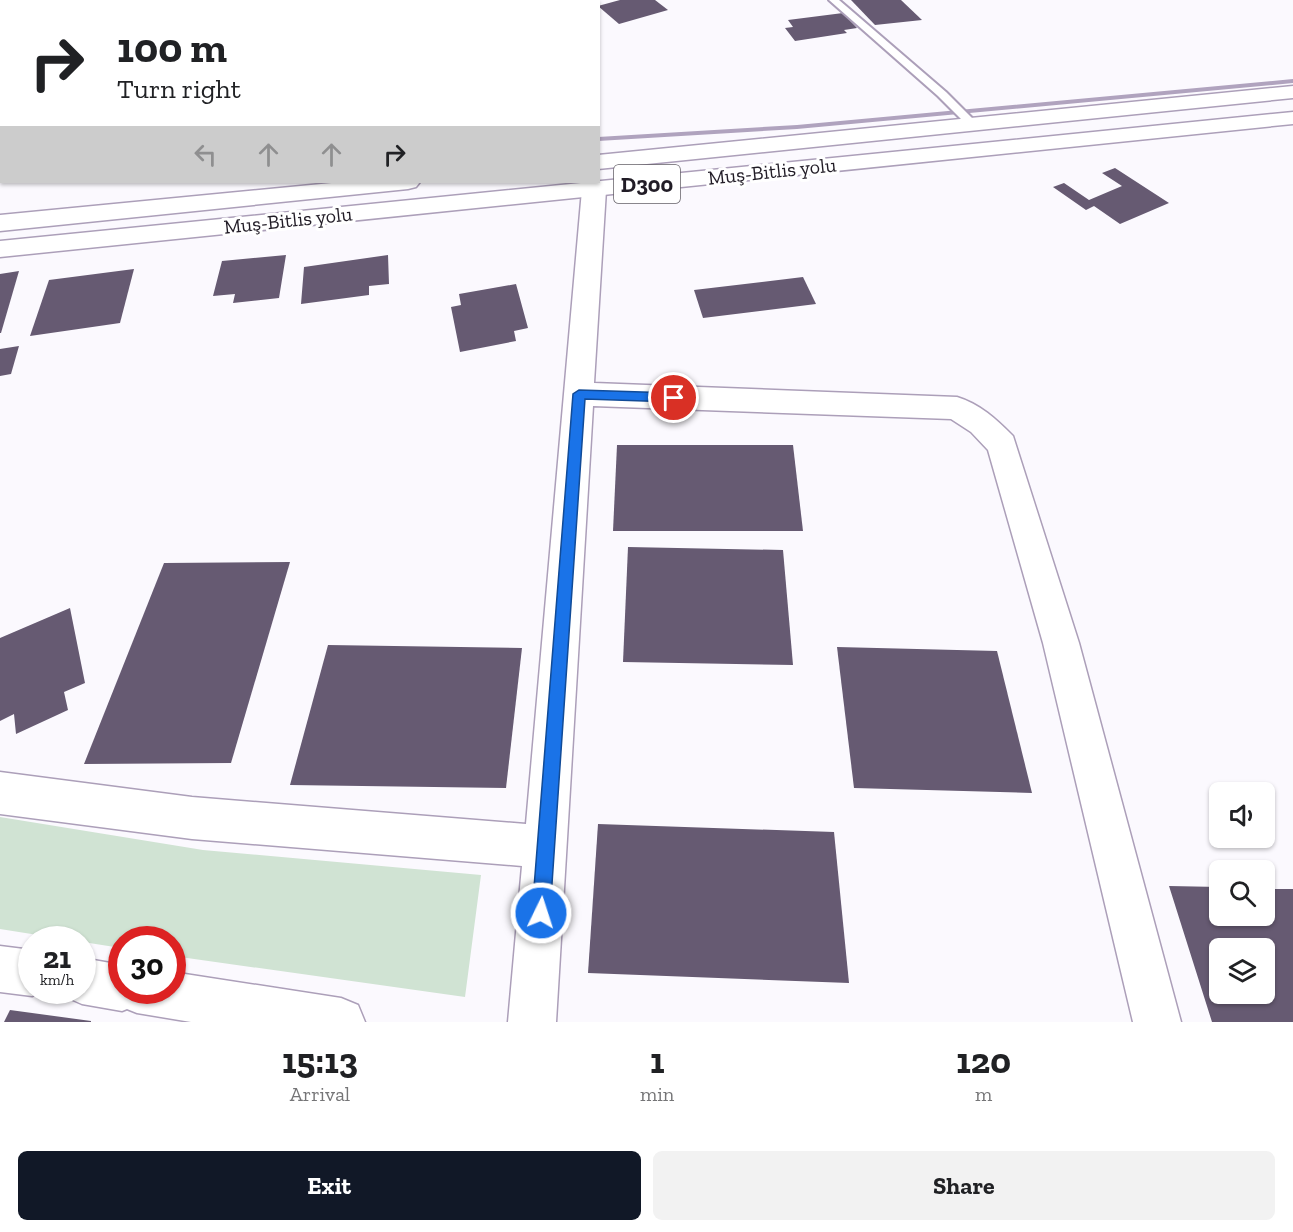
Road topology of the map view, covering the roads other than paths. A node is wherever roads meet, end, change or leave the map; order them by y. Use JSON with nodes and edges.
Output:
{"nodes":[{"id":1,"x":834,"y":0,"type":"edge"},
{"id":2,"x":1293,"y":92,"type":"edge"},
{"id":3,"x":1293,"y":118,"type":"edge"},
{"id":4,"x":966,"y":119,"type":"junction"},
{"id":5,"x":600,"y":175,"type":"edge"},
{"id":6,"x":600,"y":176,"type":"edge"},
{"id":7,"x":398,"y":183,"type":"edge"},
{"id":8,"x":539,"y":183,"type":"edge"},
{"id":9,"x":595,"y":183,"type":"edge"},
{"id":10,"x":0,"y":223,"type":"edge"},
{"id":11,"x":0,"y":249,"type":"edge"},
{"id":12,"x":579,"y":394,"type":"junction"},
{"id":13,"x":0,"y":793,"type":"edge"},
{"id":14,"x":546,"y":847,"type":"junction"},
{"id":15,"x":0,"y":969,"type":"edge"},
{"id":16,"x":18,"y":972,"type":"edge"},
{"id":17,"x":186,"y":998,"type":"edge"},
{"id":18,"x":341,"y":1022,"type":"edge"},
{"id":19,"x":532,"y":1022,"type":"edge"},
{"id":20,"x":1157,"y":1022,"type":"edge"}],
"edges":[{"from":1,"to":4,"type":"lane"},
{"from":2,"to":4,"type":"main road","name":"Muş-Bitlis yolu","number":"D300"},
{"from":3,"to":6,"type":"main road","name":"Muş-Bitlis yolu","number":"D300"},
{"from":4,"to":5,"type":"main road","name":"Muş-Bitlis yolu","number":"D300"},
{"from":7,"to":10,"type":"main road","name":"Muş-Bitlis yolu"},
{"from":8,"to":11,"type":"main road","name":"Muş-Bitlis yolu","number":"D300"},
{"from":9,"to":12,"type":"main road"},
{"from":12,"to":14,"type":"main road"},
{"from":12,"to":20,"type":"main road"},
{"from":13,"to":14,"type":"main road"},
{"from":14,"to":19,"type":"main road"},
{"from":15,"to":16,"type":"main road"},
{"from":17,"to":18,"type":"main road"}]}
